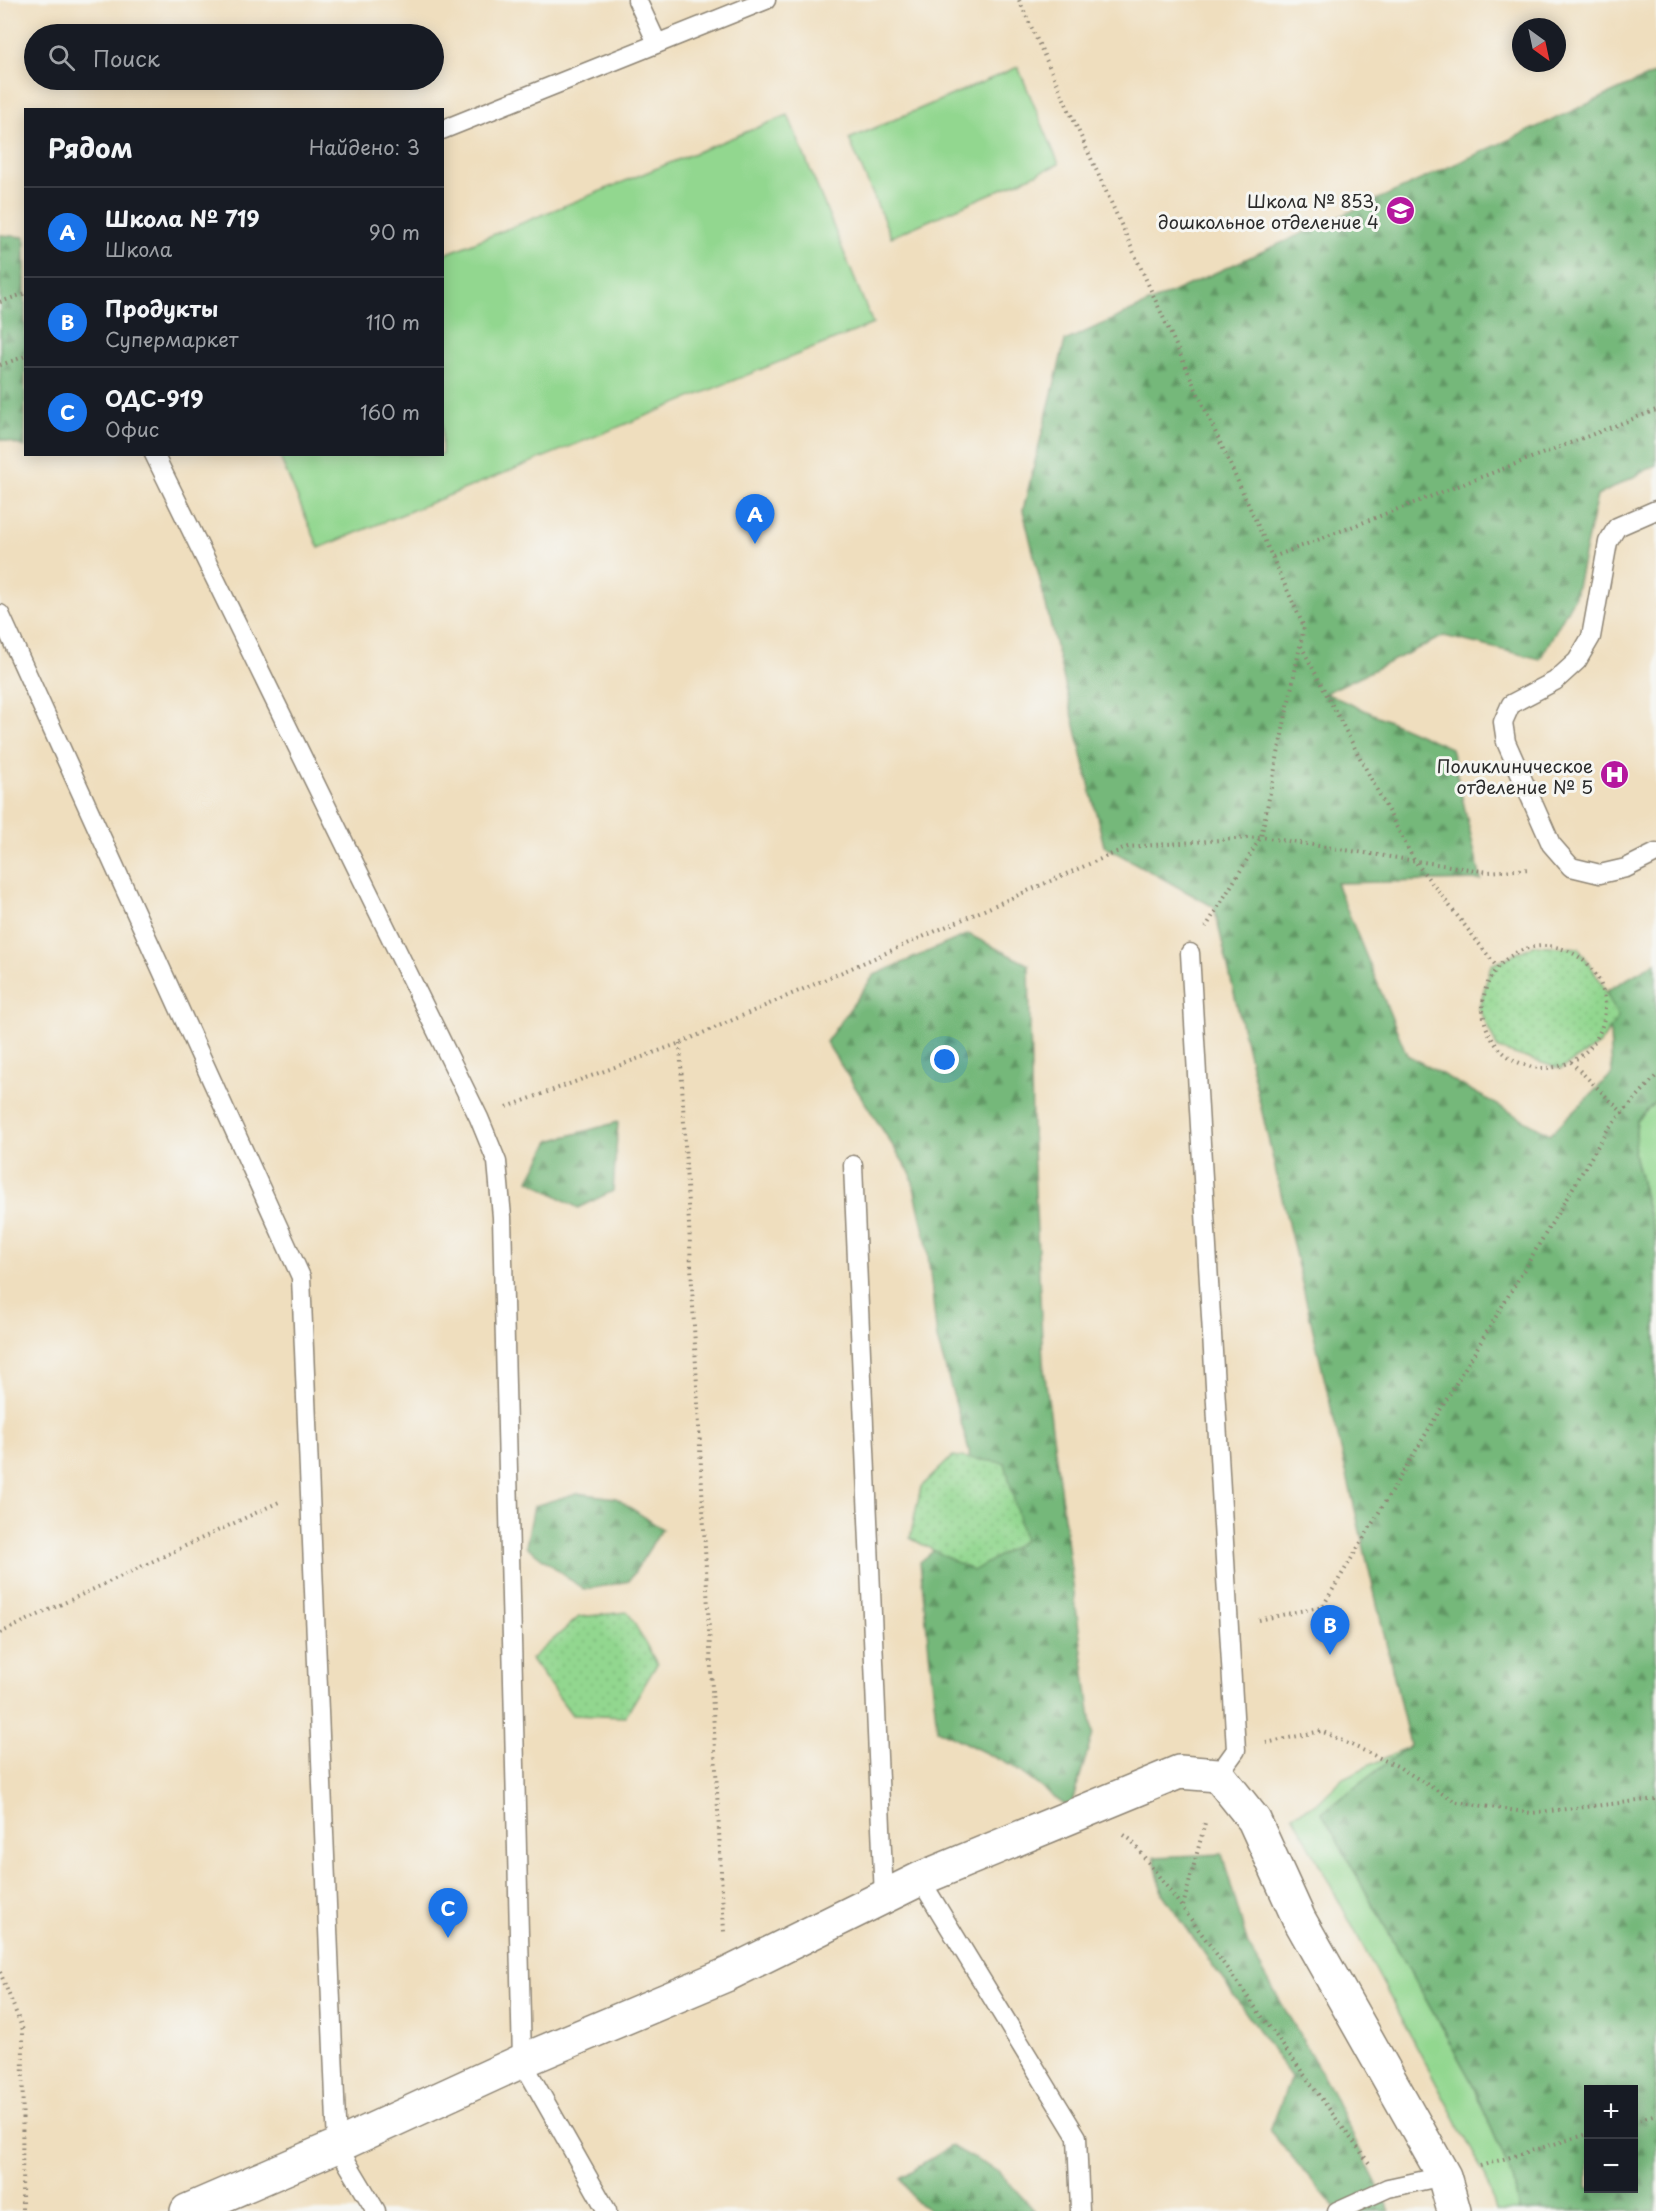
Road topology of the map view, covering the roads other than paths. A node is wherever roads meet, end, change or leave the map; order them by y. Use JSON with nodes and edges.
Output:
{"nodes":[{"id":1,"x":637,"y":0,"type":"edge"},
{"id":2,"x":766,"y":0,"type":"edge"},
{"id":3,"x":657,"y":43,"type":"junction"},
{"id":4,"x":444,"y":129,"type":"edge"},
{"id":5,"x":155,"y":456,"type":"edge"},
{"id":6,"x":1656,"y":510,"type":"edge"},
{"id":7,"x":0,"y":614,"type":"edge"},
{"id":8,"x":1656,"y":854,"type":"edge"},
{"id":9,"x":1190,"y":953,"type":"road end"},
{"id":10,"x":853,"y":1164,"type":"dead end"},
{"id":11,"x":1227,"y":1763,"type":"junction"},
{"id":12,"x":920,"y":1879,"type":"junction"},
{"id":13,"x":884,"y":1898,"type":"junction"},
{"id":14,"x":522,"y":2061,"type":"junction"},
{"id":15,"x":337,"y":2146,"type":"junction"},
{"id":16,"x":1444,"y":2176,"type":"junction"},
{"id":17,"x":187,"y":2211,"type":"edge"},
{"id":18,"x":376,"y":2211,"type":"edge"},
{"id":19,"x":607,"y":2211,"type":"edge"},
{"id":20,"x":1080,"y":2211,"type":"edge"},
{"id":21,"x":1337,"y":2211,"type":"edge"},
{"id":22,"x":1454,"y":2211,"type":"edge"}],
"edges":[{"from":1,"to":3,"type":"lane"},
{"from":2,"to":3,"type":"lane"},
{"from":3,"to":4,"type":"lane"},
{"from":5,"to":14,"type":"lane"},
{"from":6,"to":8,"type":"lane"},
{"from":7,"to":15,"type":"lane"},
{"from":9,"to":11,"type":"lane"},
{"from":10,"to":13,"type":"lane"},
{"from":11,"to":12,"type":"street"},
{"from":11,"to":16,"type":"street"},
{"from":12,"to":13,"type":"street"},
{"from":12,"to":20,"type":"lane"},
{"from":13,"to":14,"type":"street"},
{"from":14,"to":15,"type":"street"},
{"from":14,"to":19,"type":"lane"},
{"from":15,"to":17,"type":"street"},
{"from":15,"to":18,"type":"lane"},
{"from":16,"to":21,"type":"lane"},
{"from":16,"to":22,"type":"street"}]}
